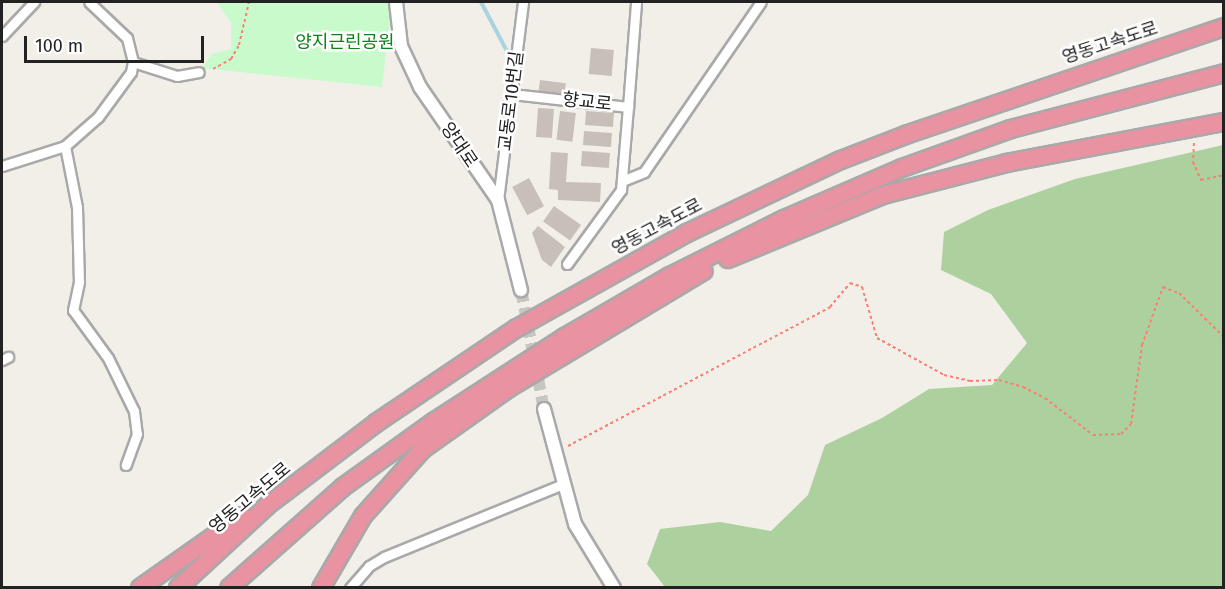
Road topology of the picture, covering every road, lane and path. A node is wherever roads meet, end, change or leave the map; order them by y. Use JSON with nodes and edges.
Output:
{"nodes":[{"id":1,"x":34,"y":2,"type":"edge"},
{"id":2,"x":89,"y":2,"type":"edge"},
{"id":3,"x":249,"y":2,"type":"edge"},
{"id":4,"x":396,"y":2,"type":"edge"},
{"id":5,"x":523,"y":2,"type":"edge"},
{"id":6,"x":636,"y":2,"type":"edge"},
{"id":7,"x":761,"y":2,"type":"edge"},
{"id":8,"x":1224,"y":27,"type":"edge"},
{"id":9,"x":3,"y":31,"type":"edge"},
{"id":10,"x":133,"y":62,"type":"junction"},
{"id":11,"x":213,"y":69,"type":"dead end"},
{"id":12,"x":199,"y":72,"type":"dead end"},
{"id":13,"x":1224,"y":73,"type":"edge"},
{"id":14,"x":512,"y":94,"type":"junction"},
{"id":15,"x":628,"y":107,"type":"junction"},
{"id":16,"x":1224,"y":122,"type":"edge"},
{"id":17,"x":1194,"y":140,"type":"dead end"},
{"id":18,"x":64,"y":146,"type":"junction"},
{"id":19,"x":2,"y":166,"type":"edge"},
{"id":20,"x":1224,"y":175,"type":"edge"},
{"id":21,"x":622,"y":181,"type":"junction"},
{"id":22,"x":498,"y":200,"type":"junction"},
{"id":23,"x":567,"y":264,"type":"dead end"},
{"id":24,"x":704,"y":271,"type":"junction"},
{"id":25,"x":521,"y":290,"type":"tunnel mouth"},
{"id":26,"x":565,"y":337,"type":"junction"},
{"id":27,"x":1224,"y":337,"type":"edge"},
{"id":28,"x":544,"y":409,"type":"tunnel mouth"},
{"id":29,"x":376,"y":423,"type":"junction"},
{"id":30,"x":555,"y":452,"type":"junction"},
{"id":31,"x":126,"y":465,"type":"dead end"},
{"id":32,"x":564,"y":484,"type":"junction"},
{"id":33,"x":140,"y":588,"type":"edge"},
{"id":34,"x":178,"y":588,"type":"edge"},
{"id":35,"x":229,"y":588,"type":"edge"},
{"id":36,"x":321,"y":588,"type":"edge"},
{"id":37,"x":350,"y":588,"type":"edge"},
{"id":38,"x":614,"y":588,"type":"edge"}],
"edges":[{"from":1,"to":9,"type":"street"},
{"from":2,"to":10,"type":"street"},
{"from":3,"to":11,"type":"path"},
{"from":4,"to":22,"type":"street","name":"양대로"},
{"from":5,"to":14,"type":"street","name":"교동로10번길"},
{"from":6,"to":15,"type":"street","name":"향교로"},
{"from":7,"to":21,"type":"street"},
{"from":8,"to":29,"type":"highway","name":"영동고속도로"},
{"from":10,"to":12,"type":"street"},
{"from":10,"to":18,"type":"street"},
{"from":13,"to":26,"type":"highway"},
{"from":14,"to":15,"type":"street","name":"향교로"},
{"from":14,"to":22,"type":"street","name":"교동로10번길"},
{"from":15,"to":21,"type":"street"},
{"from":16,"to":24,"type":"highway"},
{"from":17,"to":20,"type":"path"},
{"from":18,"to":19,"type":"street"},
{"from":18,"to":31,"type":"street"},
{"from":21,"to":23,"type":"street"},
{"from":22,"to":25,"type":"street","name":"양대로"},
{"from":24,"to":26,"type":"highway"},
{"from":24,"to":36,"type":"highway"},
{"from":26,"to":35,"type":"highway"},
{"from":27,"to":30,"type":"path"},
{"from":28,"to":30,"type":"street"},
{"from":29,"to":33,"type":"highway"},
{"from":29,"to":34,"type":"highway","name":"영동고속도로"},
{"from":30,"to":32,"type":"street"},
{"from":32,"to":37,"type":"street"},
{"from":32,"to":38,"type":"street"}]}
